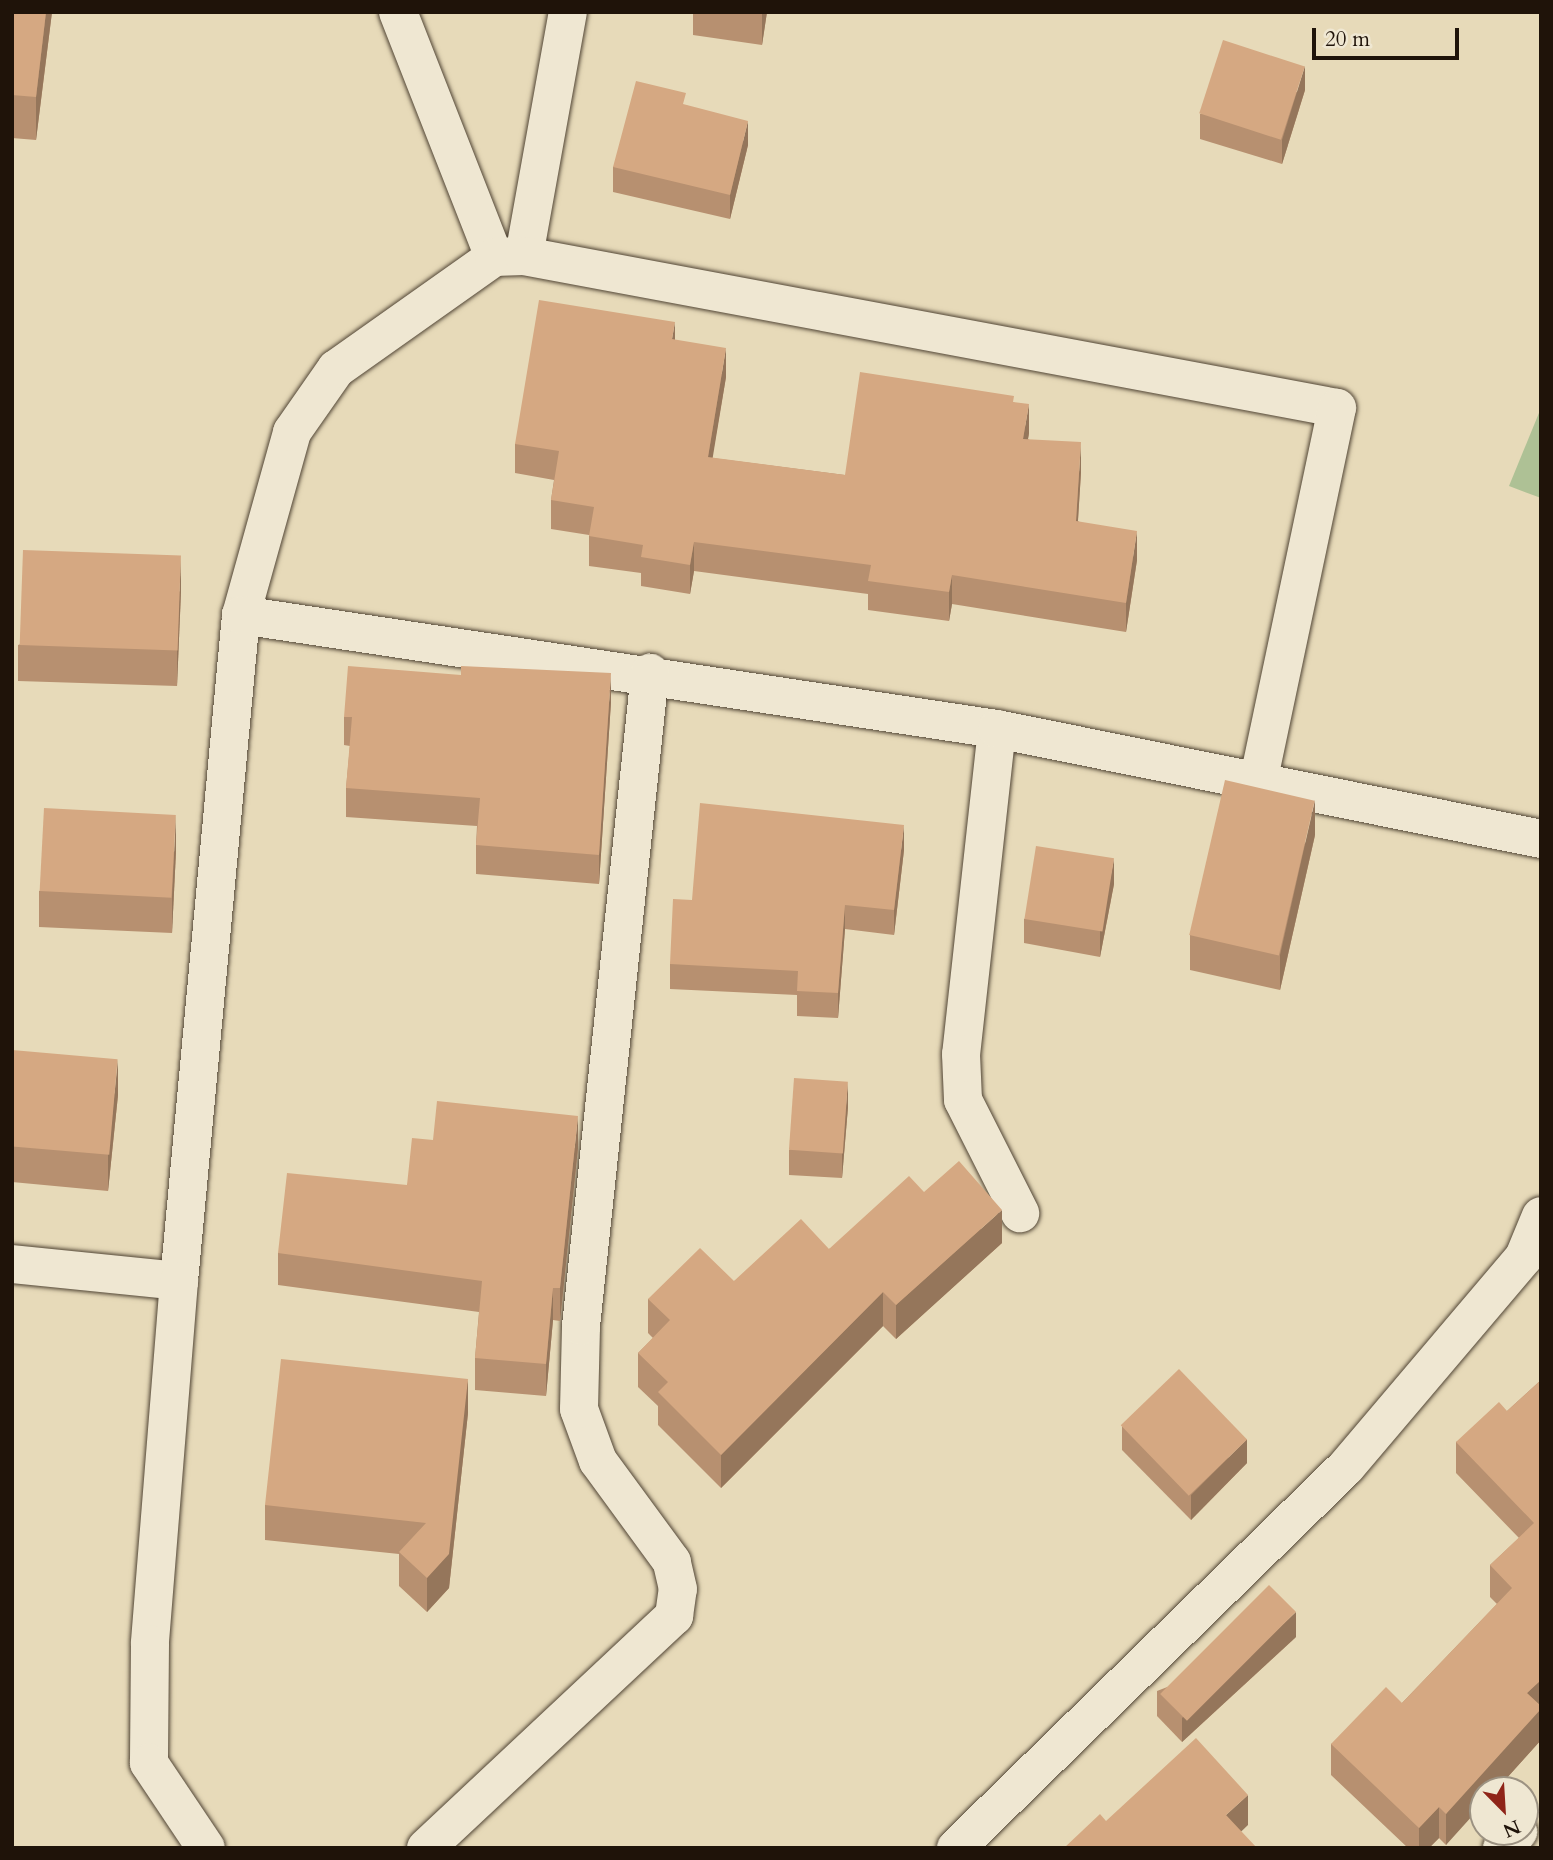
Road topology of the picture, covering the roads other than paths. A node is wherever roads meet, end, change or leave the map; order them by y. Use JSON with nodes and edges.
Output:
{"nodes":[{"id":1,"x":398,"y":12,"type":"edge"},
{"id":2,"x":568,"y":12,"type":"edge"},
{"id":3,"x":509,"y":256,"type":"junction"},
{"id":4,"x":241,"y":615,"type":"junction"},
{"id":5,"x":650,"y":673,"type":"junction"},
{"id":6,"x":997,"y":729,"type":"junction"},
{"id":7,"x":1258,"y":784,"type":"junction"},
{"id":8,"x":1541,"y":839,"type":"edge"},
{"id":9,"x":1020,"y":1213,"type":"dead end"},
{"id":10,"x":1541,"y":1216,"type":"edge"},
{"id":11,"x":12,"y":1264,"type":"edge"},
{"id":12,"x":179,"y":1281,"type":"junction"},
{"id":13,"x":206,"y":1848,"type":"edge"},
{"id":14,"x":426,"y":1848,"type":"edge"},
{"id":15,"x":956,"y":1848,"type":"edge"}],
"edges":[{"from":1,"to":3,"type":"street"},
{"from":2,"to":3,"type":"street"},
{"from":3,"to":4,"type":"street"},
{"from":3,"to":7,"type":"street"},
{"from":4,"to":5,"type":"street"},
{"from":4,"to":12,"type":"street"},
{"from":5,"to":6,"type":"street"},
{"from":5,"to":14,"type":"street"},
{"from":6,"to":7,"type":"street"},
{"from":6,"to":9,"type":"street"},
{"from":7,"to":8,"type":"street"},
{"from":10,"to":15,"type":"street"},
{"from":11,"to":12,"type":"street"},
{"from":12,"to":13,"type":"street"}]}
